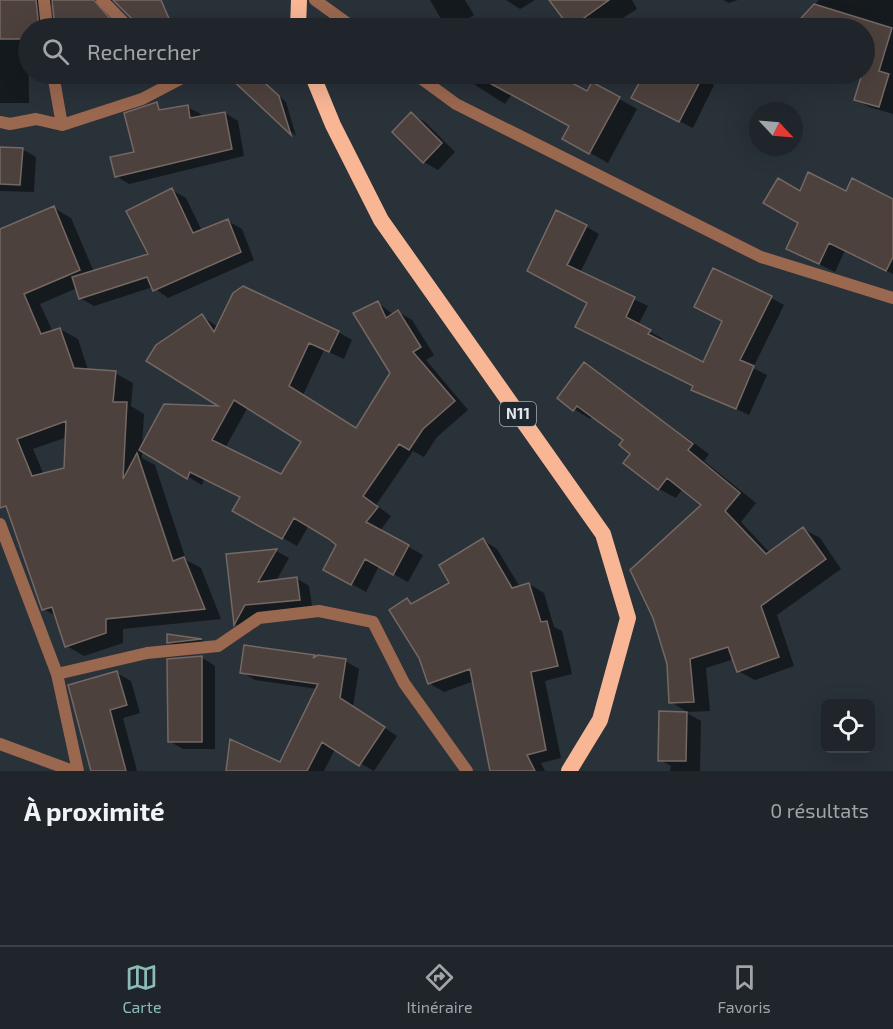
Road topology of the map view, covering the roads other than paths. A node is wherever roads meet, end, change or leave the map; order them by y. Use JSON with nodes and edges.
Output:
{"nodes":[{"id":1,"x":44,"y":0,"type":"edge"},
{"id":2,"x":102,"y":0,"type":"edge"},
{"id":3,"x":299,"y":0,"type":"edge"},
{"id":4,"x":315,"y":0,"type":"edge"},
{"id":5,"x":46,"y":18,"type":"edge"},
{"id":6,"x":119,"y":18,"type":"edge"},
{"id":7,"x":298,"y":18,"type":"edge"},
{"id":8,"x":340,"y":18,"type":"edge"},
{"id":9,"x":55,"y":84,"type":"edge"},
{"id":10,"x":167,"y":84,"type":"edge"},
{"id":11,"x":316,"y":84,"type":"edge"},
{"id":12,"x":429,"y":84,"type":"edge"},
{"id":13,"x":0,"y":122,"type":"edge"},
{"id":14,"x":62,"y":125,"type":"junction"},
{"id":15,"x":893,"y":298,"type":"edge"},
{"id":16,"x":0,"y":524,"type":"edge"},
{"id":17,"x":57,"y":674,"type":"junction"},
{"id":18,"x":0,"y":744,"type":"edge"},
{"id":19,"x":46,"y":766,"type":"edge"},
{"id":20,"x":73,"y":771,"type":"edge"},
{"id":21,"x":78,"y":771,"type":"edge"},
{"id":22,"x":467,"y":771,"type":"edge"},
{"id":23,"x":569,"y":771,"type":"edge"}],
"edges":[{"from":1,"to":5,"type":"street"},
{"from":2,"to":6,"type":"street"},
{"from":3,"to":7,"type":"highway"},
{"from":4,"to":8,"type":"street"},
{"from":9,"to":14,"type":"street"},
{"from":10,"to":14,"type":"street"},
{"from":11,"to":23,"type":"highway","number":"N11"},
{"from":12,"to":15,"type":"street"},
{"from":13,"to":14,"type":"street"},
{"from":16,"to":17,"type":"street"},
{"from":17,"to":21,"type":"street"},
{"from":17,"to":22,"type":"street"},
{"from":18,"to":19,"type":"street"},
{"from":19,"to":20,"type":"street"}]}
